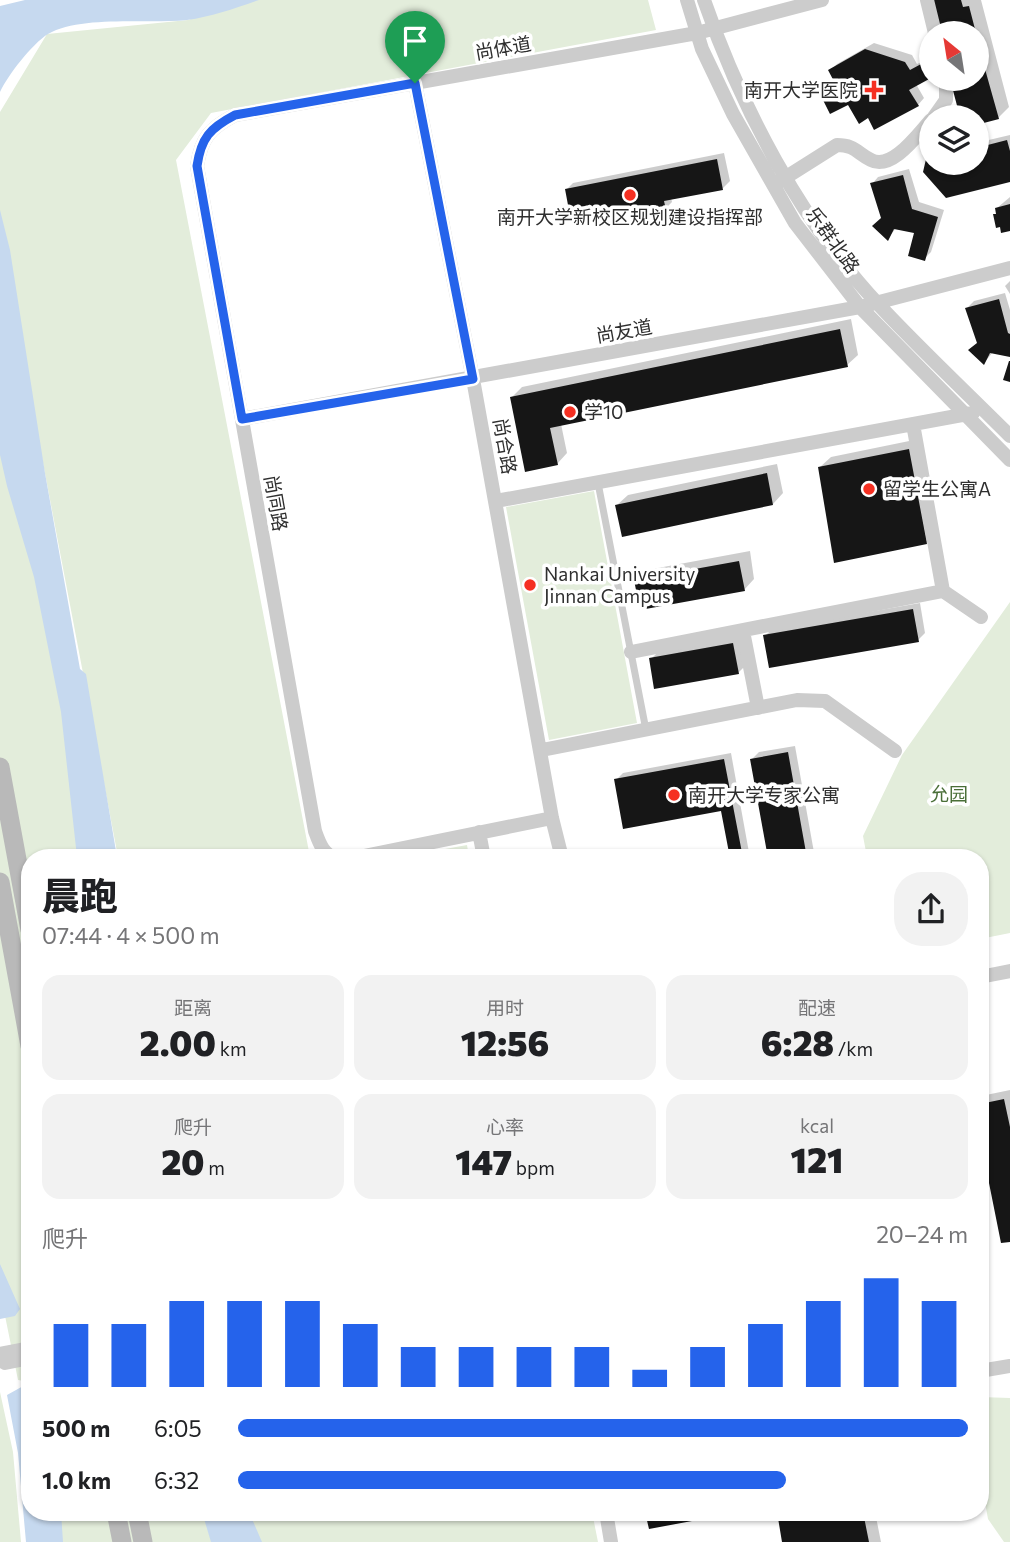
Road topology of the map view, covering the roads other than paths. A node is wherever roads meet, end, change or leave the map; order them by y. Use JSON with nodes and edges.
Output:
{"nodes":[{"id":1,"x":687,"y":0,"type":"edge"},
{"id":2,"x":704,"y":0,"type":"edge"},
{"id":3,"x":822,"y":0,"type":"edge"},
{"id":4,"x":927,"y":0,"type":"edge"},
{"id":5,"x":932,"y":21,"type":"edge"},
{"id":6,"x":714,"y":29,"type":"junction"},
{"id":7,"x":697,"y":33,"type":"junction"},
{"id":8,"x":415,"y":83,"type":"junction"},
{"id":9,"x":919,"y":133,"type":"edge"},
{"id":10,"x":200,"y":146,"type":"joint"},
{"id":11,"x":787,"y":177,"type":"junction"},
{"id":12,"x":772,"y":185,"type":"junction"},
{"id":13,"x":1010,"y":268,"type":"edge"},
{"id":14,"x":876,"y":303,"type":"junction"},
{"id":15,"x":860,"y":307,"type":"junction"},
{"id":16,"x":473,"y":379,"type":"junction"},
{"id":17,"x":985,"y":411,"type":"junction"},
{"id":18,"x":967,"y":414,"type":"junction"},
{"id":19,"x":242,"y":419,"type":"junction"},
{"id":20,"x":913,"y":424,"type":"junction"},
{"id":21,"x":1010,"y":436,"type":"edge"},
{"id":22,"x":1010,"y":460,"type":"edge"},
{"id":23,"x":597,"y":482,"type":"junction"},
{"id":24,"x":496,"y":501,"type":"junction"},
{"id":25,"x":943,"y":591,"type":"junction"},
{"id":26,"x":981,"y":617,"type":"dead end"},
{"id":27,"x":743,"y":631,"type":"junction"},
{"id":28,"x":631,"y":652,"type":"junction"},
{"id":29,"x":758,"y":708,"type":"junction"},
{"id":30,"x":646,"y":730,"type":"junction"},
{"id":31,"x":542,"y":750,"type":"junction"},
{"id":32,"x":895,"y":751,"type":"dead end"},
{"id":33,"x":0,"y":767,"type":"edge"},
{"id":34,"x":552,"y":818,"type":"junction"},
{"id":35,"x":479,"y":832,"type":"junction"},
{"id":36,"x":323,"y":849,"type":"edge"},
{"id":37,"x":397,"y":849,"type":"edge"},
{"id":38,"x":482,"y":849,"type":"edge"},
{"id":39,"x":560,"y":849,"type":"edge"},
{"id":40,"x":21,"y":881,"type":"edge"},
{"id":41,"x":0,"y":882,"type":"edge"},
{"id":42,"x":1010,"y":971,"type":"edge"},
{"id":43,"x":989,"y":975,"type":"edge"},
{"id":44,"x":21,"y":997,"type":"edge"},
{"id":45,"x":21,"y":1350,"type":"edge"},
{"id":46,"x":0,"y":1354,"type":"edge"},
{"id":47,"x":21,"y":1360,"type":"edge"},
{"id":48,"x":0,"y":1364,"type":"edge"},
{"id":49,"x":1010,"y":1366,"type":"edge"},
{"id":50,"x":989,"y":1370,"type":"edge"},
{"id":51,"x":118,"y":1521,"type":"edge"},
{"id":52,"x":139,"y":1521,"type":"edge"},
{"id":53,"x":608,"y":1521,"type":"edge"},
{"id":54,"x":122,"y":1542,"type":"edge"},
{"id":55,"x":143,"y":1542,"type":"edge"},
{"id":56,"x":611,"y":1542,"type":"edge"}],
"edges":[{"from":1,"to":7,"type":"street","name":"乐群北路"},
{"from":2,"to":6,"type":"street","name":"乐群北路"},
{"from":3,"to":6,"type":"street","name":"尚体道"},
{"from":4,"to":5,"type":"street"},
{"from":6,"to":7,"type":"street","name":"尚体道"},
{"from":6,"to":11,"type":"street","name":"乐群北路"},
{"from":7,"to":8,"type":"street","name":"尚体道"},
{"from":7,"to":12,"type":"street","name":"乐群北路"},
{"from":8,"to":10,"type":"street","name":"尚体道"},
{"from":8,"to":16,"type":"street","name":"尚合路"},
{"from":9,"to":11,"type":"street"},
{"from":10,"to":19,"type":"street","name":"尚同路"},
{"from":11,"to":12,"type":"street"},
{"from":11,"to":14,"type":"street","name":"乐群北路"},
{"from":12,"to":15,"type":"street","name":"乐群北路"},
{"from":13,"to":14,"type":"street","name":"尚友道"},
{"from":14,"to":15,"type":"street","name":"尚友道"},
{"from":14,"to":17,"type":"street","name":"乐群北路"},
{"from":15,"to":16,"type":"street","name":"尚友道"},
{"from":15,"to":18,"type":"street","name":"乐群北路"},
{"from":16,"to":19,"type":"street","name":"尚友道"},
{"from":16,"to":24,"type":"street","name":"尚合路"},
{"from":17,"to":18,"type":"street"},
{"from":17,"to":21,"type":"street","name":"乐群北路"},
{"from":18,"to":20,"type":"street"},
{"from":18,"to":22,"type":"street","name":"乐群北路"},
{"from":19,"to":36,"type":"street","name":"尚同路"},
{"from":20,"to":23,"type":"street"},
{"from":20,"to":25,"type":"street"},
{"from":23,"to":24,"type":"street"},
{"from":23,"to":28,"type":"lane"},
{"from":24,"to":31,"type":"street","name":"尚合路"},
{"from":25,"to":26,"type":"street"},
{"from":25,"to":27,"type":"street"},
{"from":27,"to":28,"type":"street"},
{"from":27,"to":29,"type":"street"},
{"from":28,"to":30,"type":"lane"},
{"from":29,"to":30,"type":"street"},
{"from":29,"to":32,"type":"street"},
{"from":30,"to":31,"type":"street"},
{"from":31,"to":34,"type":"street","name":"尚合路"},
{"from":33,"to":40,"type":"main road"},
{"from":34,"to":35,"type":"street"},
{"from":34,"to":39,"type":"street","name":"尚合路"},
{"from":35,"to":37,"type":"street"},
{"from":35,"to":38,"type":"street"},
{"from":41,"to":44,"type":"main road"},
{"from":42,"to":43,"type":"street"},
{"from":45,"to":46,"type":"street"},
{"from":47,"to":48,"type":"street"},
{"from":49,"to":50,"type":"street"},
{"from":51,"to":54,"type":"main road"},
{"from":52,"to":55,"type":"main road"},
{"from":53,"to":56,"type":"street"}]}
